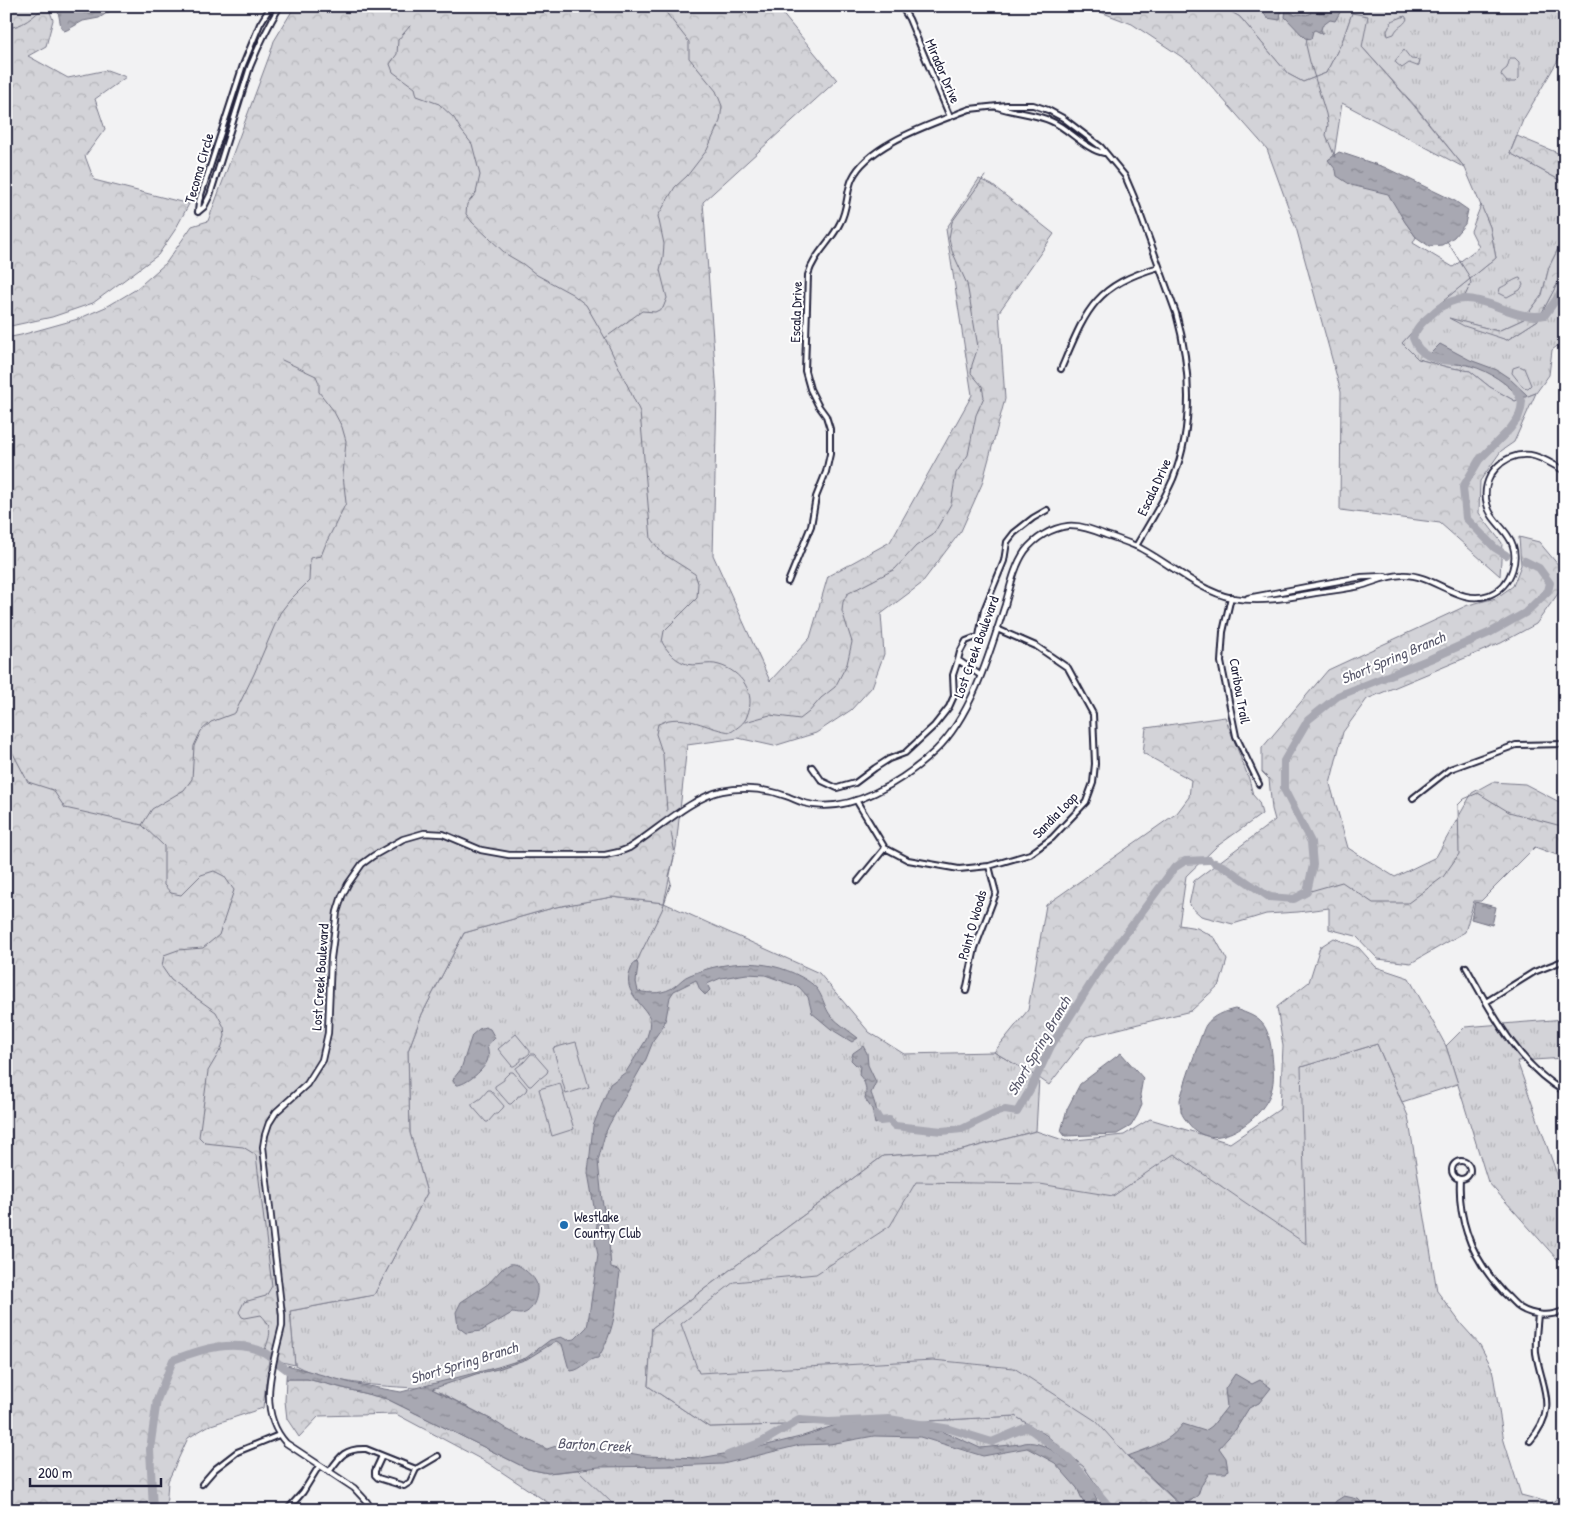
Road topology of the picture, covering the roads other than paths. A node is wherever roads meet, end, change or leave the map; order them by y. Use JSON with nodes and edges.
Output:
{"nodes":[{"id":1,"x":270,"y":6,"type":"edge"},
{"id":2,"x":280,"y":6,"type":"edge"},
{"id":3,"x":901,"y":6,"type":"edge"},
{"id":4,"x":246,"y":57,"type":"junction"},
{"id":5,"x":253,"y":60,"type":"junction"},
{"id":6,"x":243,"y":65,"type":"junction"},
{"id":7,"x":250,"y":67,"type":"junction"},
{"id":8,"x":997,"y":107,"type":"junction"},
{"id":9,"x":950,"y":117,"type":"junction"},
{"id":10,"x":1104,"y":152,"type":"junction"},
{"id":11,"x":1160,"y":267,"type":"junction"},
{"id":12,"x":1061,"y":369,"type":"dead end"},
{"id":13,"x":1565,"y":471,"type":"edge"},
{"id":14,"x":1047,"y":510,"type":"dead end"},
{"id":15,"x":1136,"y":546,"type":"junction"},
{"id":16,"x":1390,"y":576,"type":"junction"},
{"id":17,"x":788,"y":582,"type":"dead end"},
{"id":18,"x":1289,"y":590,"type":"junction"},
{"id":19,"x":1231,"y":597,"type":"junction"},
{"id":20,"x":1241,"y":598,"type":"junction"},
{"id":21,"x":1291,"y":598,"type":"junction"},
{"id":22,"x":997,"y":629,"type":"junction"},
{"id":23,"x":958,"y":660,"type":"junction"},
{"id":24,"x":980,"y":675,"type":"junction"},
{"id":25,"x":1565,"y":744,"type":"edge"},
{"id":26,"x":812,"y":767,"type":"dead end"},
{"id":27,"x":1259,"y":784,"type":"dead end"},
{"id":28,"x":1413,"y":798,"type":"dead end"},
{"id":29,"x":856,"y":800,"type":"junction"},
{"id":30,"x":885,"y":848,"type":"junction"},
{"id":31,"x":989,"y":866,"type":"junction"},
{"id":32,"x":858,"y":881,"type":"dead end"},
{"id":33,"x":1565,"y":960,"type":"edge"},
{"id":34,"x":1466,"y":967,"type":"dead end"},
{"id":35,"x":966,"y":991,"type":"dead end"},
{"id":36,"x":1486,"y":1002,"type":"junction"},
{"id":37,"x":1565,"y":1092,"type":"edge"},
{"id":38,"x":1460,"y":1179,"type":"junction"},
{"id":39,"x":1565,"y":1310,"type":"edge"},
{"id":40,"x":1538,"y":1314,"type":"junction"},
{"id":41,"x":279,"y":1435,"type":"junction"},
{"id":42,"x":1530,"y":1441,"type":"dead end"},
{"id":43,"x":382,"y":1456,"type":"junction"},
{"id":44,"x":438,"y":1456,"type":"dead end"},
{"id":45,"x":319,"y":1466,"type":"junction"},
{"id":46,"x":416,"y":1469,"type":"junction"},
{"id":47,"x":329,"y":1472,"type":"junction"},
{"id":48,"x":202,"y":1484,"type":"dead end"},
{"id":49,"x":287,"y":1510,"type":"edge"},
{"id":50,"x":372,"y":1510,"type":"edge"}],
"edges":[{"from":1,"to":4,"type":"street","name":"Tecoma Circle"},
{"from":2,"to":5,"type":"street","name":"Tecoma Circle"},
{"from":3,"to":9,"type":"street","name":"Mirador Drive"},
{"from":4,"to":5,"type":"street"},
{"from":4,"to":6,"type":"street","name":"Tecoma Circle"},
{"from":5,"to":7,"type":"street","name":"Tecoma Circle"},
{"from":6,"to":7,"type":"street"},
{"from":6,"to":7,"type":"street","name":"Tecoma Circle"},
{"from":8,"to":9,"type":"street","name":"Escala Drive"},
{"from":8,"to":10,"type":"street","name":"Escala Drive"},
{"from":8,"to":10,"type":"street","name":"Escala Drive"},
{"from":9,"to":17,"type":"street","name":"Escala Drive"},
{"from":10,"to":11,"type":"street","name":"Escala Drive"},
{"from":11,"to":12,"type":"street"},
{"from":11,"to":15,"type":"street","name":"Escala Drive"},
{"from":13,"to":16,"type":"street","name":"Lost Creek Boulevard"},
{"from":14,"to":23,"type":"street"},
{"from":15,"to":19,"type":"street","name":"Lost Creek Boulevard"},
{"from":15,"to":22,"type":"street","name":"Lost Creek Boulevard"},
{"from":16,"to":18,"type":"street","name":"Lost Creek Boulevard"},
{"from":16,"to":21,"type":"street","name":"Lost Creek Boulevard"},
{"from":18,"to":20,"type":"street","name":"Lost Creek Boulevard"},
{"from":18,"to":21,"type":"street"},
{"from":19,"to":20,"type":"street","name":"Lost Creek Boulevard"},
{"from":19,"to":27,"type":"street","name":"Caribou Trail"},
{"from":20,"to":21,"type":"street","name":"Lost Creek Boulevard"},
{"from":22,"to":24,"type":"street","name":"Lost Creek Boulevard"},
{"from":22,"to":31,"type":"street","name":"Sandia Loop"},
{"from":23,"to":24,"type":"street"},
{"from":23,"to":26,"type":"street"},
{"from":24,"to":29,"type":"street","name":"Lost Creek Boulevard"},
{"from":25,"to":28,"type":"street"},
{"from":29,"to":30,"type":"street"},
{"from":29,"to":41,"type":"street","name":"Lost Creek Boulevard"},
{"from":30,"to":31,"type":"street","name":"Sandia Loop"},
{"from":30,"to":32,"type":"street"},
{"from":31,"to":35,"type":"street","name":"Point O Woods"},
{"from":33,"to":36,"type":"street"},
{"from":34,"to":36,"type":"street"},
{"from":36,"to":37,"type":"street"},
{"from":38,"to":38,"type":"street"},
{"from":38,"to":40,"type":"street"},
{"from":39,"to":40,"type":"street"},
{"from":40,"to":42,"type":"street"},
{"from":41,"to":45,"type":"street"},
{"from":41,"to":48,"type":"street"},
{"from":43,"to":46,"type":"street"},
{"from":43,"to":46,"type":"street"},
{"from":43,"to":47,"type":"street"},
{"from":44,"to":46,"type":"street"},
{"from":45,"to":47,"type":"street"},
{"from":45,"to":49,"type":"street"},
{"from":47,"to":50,"type":"street"}]}
